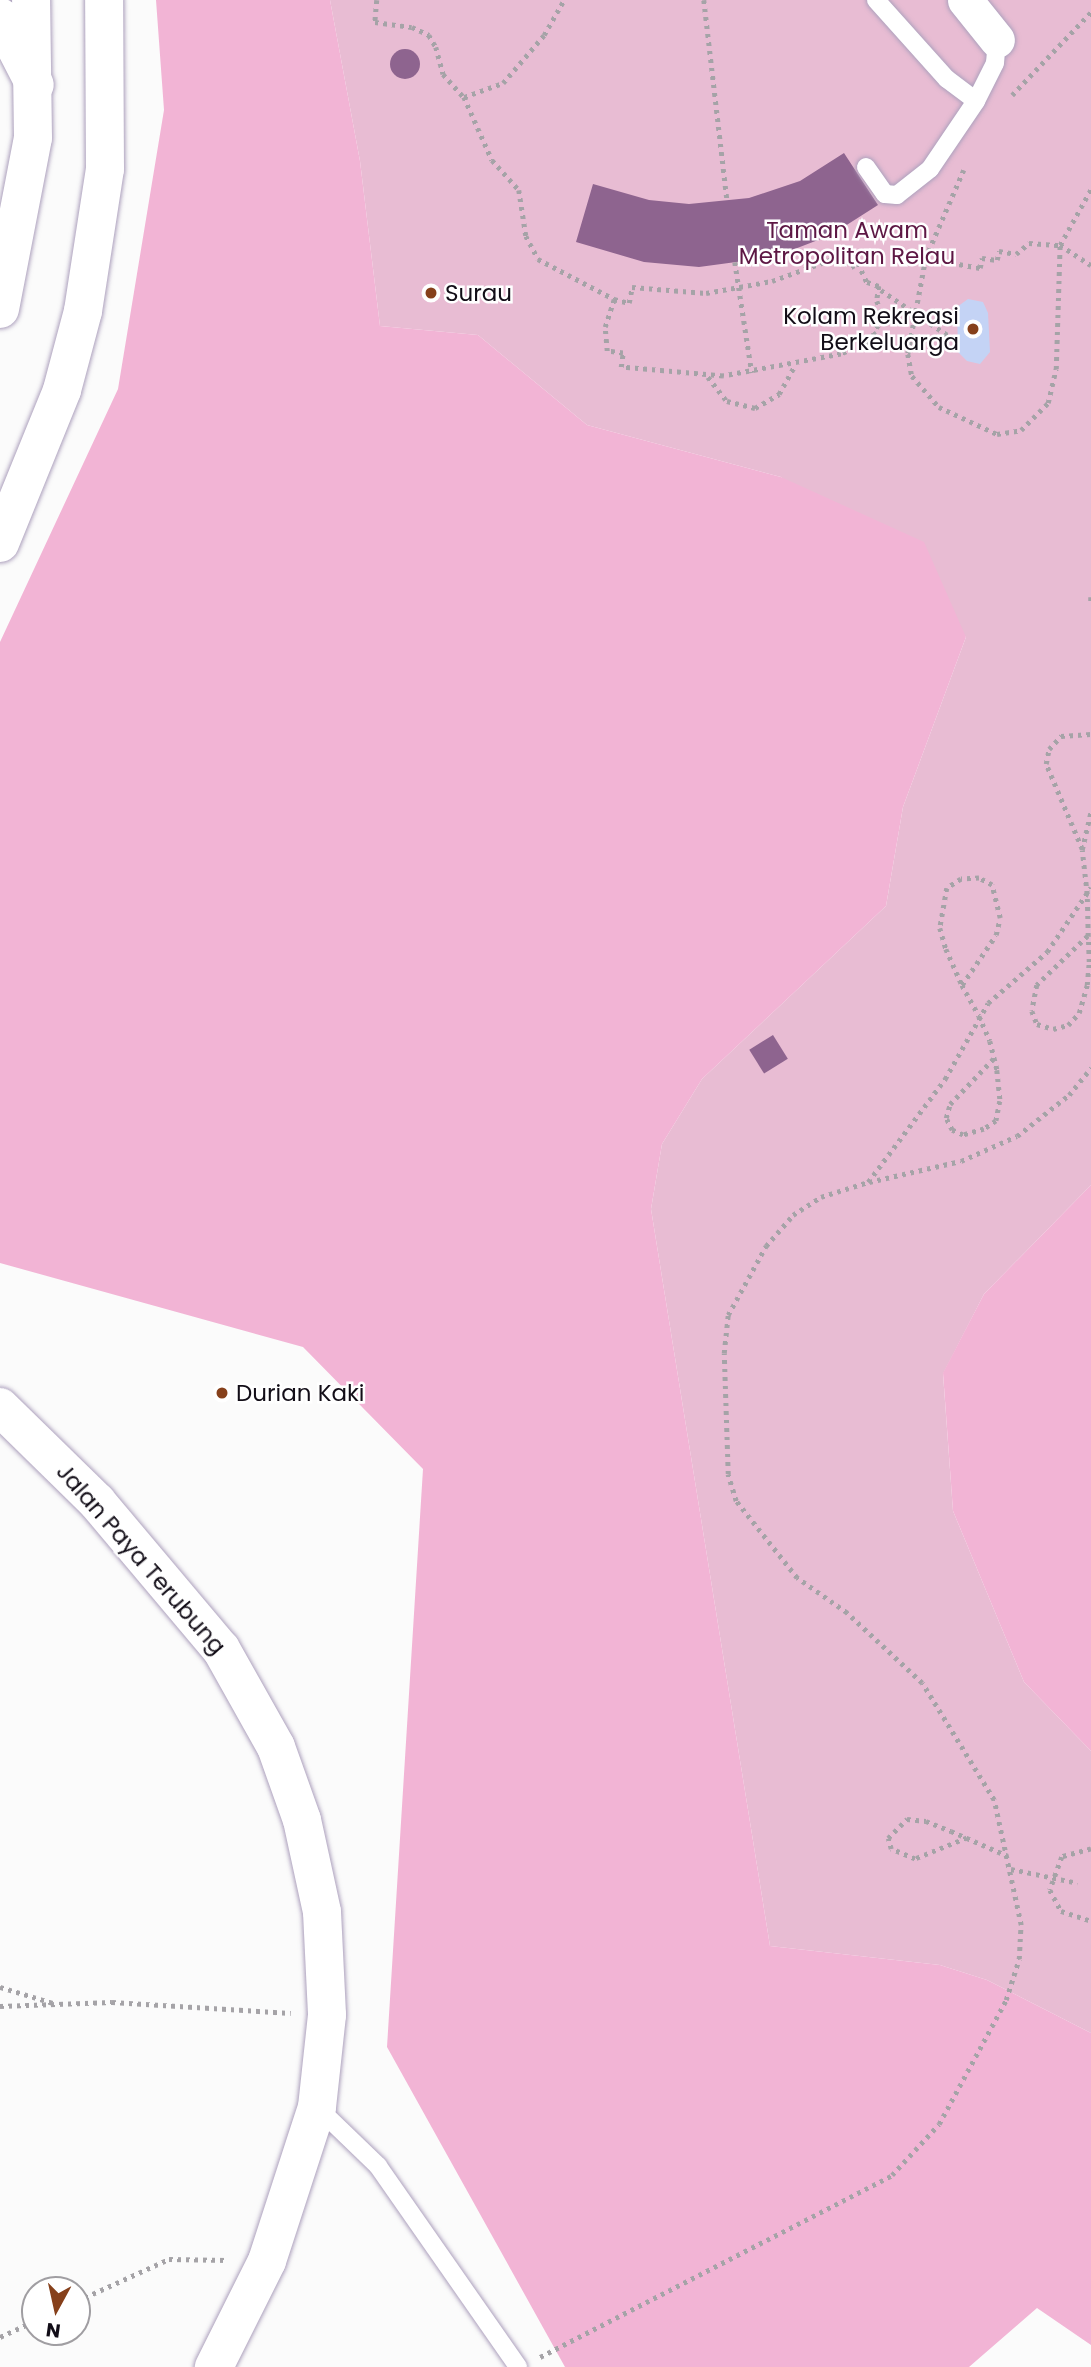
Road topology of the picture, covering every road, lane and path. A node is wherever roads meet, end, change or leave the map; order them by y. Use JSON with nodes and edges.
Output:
{"nodes":[{"id":1,"x":30,"y":0,"type":"edge"},
{"id":2,"x":92,"y":0,"type":"edge"},
{"id":3,"x":104,"y":0,"type":"edge"},
{"id":4,"x":377,"y":0,"type":"edge"},
{"id":5,"x":564,"y":0,"type":"edge"},
{"id":6,"x":704,"y":0,"type":"edge"},
{"id":7,"x":876,"y":0,"type":"edge"},
{"id":8,"x":965,"y":0,"type":"edge"},
{"id":9,"x":1091,"y":12,"type":"edge"},
{"id":10,"x":0,"y":17,"type":"edge"},
{"id":11,"x":106,"y":38,"type":"junction"},
{"id":12,"x":998,"y":40,"type":"joint"},
{"id":13,"x":35,"y":85,"type":"junction"},
{"id":14,"x":464,"y":97,"type":"junction"},
{"id":15,"x":1007,"y":100,"type":"dead end"},
{"id":16,"x":976,"y":102,"type":"junction"},
{"id":17,"x":866,"y":167,"type":"dead end"},
{"id":18,"x":965,"y":167,"type":"dead end"},
{"id":19,"x":1091,"y":189,"type":"edge"},
{"id":20,"x":727,"y":200,"type":"dead end"},
{"id":21,"x":1060,"y":245,"type":"junction"},
{"id":22,"x":926,"y":258,"type":"junction"},
{"id":23,"x":735,"y":262,"type":"dead end"},
{"id":24,"x":1091,"y":265,"type":"edge"},
{"id":25,"x":739,"y":287,"type":"junction"},
{"id":26,"x":881,"y":290,"type":"junction"},
{"id":27,"x":614,"y":299,"type":"junction"},
{"id":28,"x":0,"y":309,"type":"edge"},
{"id":29,"x":913,"y":312,"type":"junction"},
{"id":30,"x":952,"y":338,"type":"dead end"},
{"id":31,"x":794,"y":367,"type":"junction"},
{"id":32,"x":752,"y":373,"type":"junction"},
{"id":33,"x":708,"y":376,"type":"junction"},
{"id":34,"x":0,"y":542,"type":"edge"},
{"id":35,"x":1091,"y":597,"type":"edge"},
{"id":36,"x":1091,"y":605,"type":"edge"},
{"id":37,"x":1091,"y":734,"type":"edge"},
{"id":38,"x":1091,"y":811,"type":"edge"},
{"id":39,"x":1082,"y":849,"type":"junction"},
{"id":40,"x":1091,"y":887,"type":"edge"},
{"id":41,"x":1087,"y":894,"type":"junction"},
{"id":42,"x":1088,"y":936,"type":"junction"},
{"id":43,"x":962,"y":985,"type":"junction"},
{"id":44,"x":979,"y":1016,"type":"junction"},
{"id":45,"x":994,"y":1058,"type":"junction"},
{"id":46,"x":1091,"y":1069,"type":"edge"},
{"id":47,"x":868,"y":1182,"type":"junction"},
{"id":48,"x":0,"y":1407,"type":"edge"},
{"id":49,"x":967,"y":1838,"type":"junction"},
{"id":50,"x":1091,"y":1849,"type":"edge"},
{"id":51,"x":1008,"y":1856,"type":"junction"},
{"id":52,"x":1011,"y":1869,"type":"junction"},
{"id":53,"x":1050,"y":1877,"type":"junction"},
{"id":54,"x":1078,"y":1883,"type":"dead end"},
{"id":55,"x":1091,"y":1921,"type":"edge"},
{"id":56,"x":0,"y":1987,"type":"edge"},
{"id":57,"x":58,"y":2004,"type":"junction"},
{"id":58,"x":0,"y":2006,"type":"edge"},
{"id":59,"x":327,"y":2015,"type":"junction"},
{"id":60,"x":317,"y":2107,"type":"junction"},
{"id":61,"x":267,"y":2261,"type":"junction"},
{"id":62,"x":91,"y":2295,"type":"edge"},
{"id":63,"x":21,"y":2327,"type":"edge"},
{"id":64,"x":0,"y":2337,"type":"edge"},
{"id":65,"x":525,"y":2364,"type":"edge"},
{"id":66,"x":214,"y":2367,"type":"edge"}],
"edges":[{"from":1,"to":13,"type":"main road"},
{"from":2,"to":11,"type":"main road"},
{"from":3,"to":11,"type":"main road"},
{"from":4,"to":14,"type":"path"},
{"from":5,"to":14,"type":"path"},
{"from":6,"to":20,"type":"path"},
{"from":7,"to":16,"type":"lane"},
{"from":8,"to":12,"type":"street"},
{"from":9,"to":15,"type":"path"},
{"from":10,"to":13,"type":"main road"},
{"from":11,"to":34,"type":"main road"},
{"from":12,"to":16,"type":"lane"},
{"from":13,"to":28,"type":"main road"},
{"from":14,"to":27,"type":"path"},
{"from":16,"to":17,"type":"lane"},
{"from":18,"to":22,"type":"path"},
{"from":19,"to":21,"type":"path"},
{"from":21,"to":22,"type":"path"},
{"from":21,"to":24,"type":"path"},
{"from":21,"to":29,"type":"path"},
{"from":22,"to":29,"type":"path"},
{"from":23,"to":25,"type":"path"},
{"from":25,"to":26,"type":"path"},
{"from":25,"to":27,"type":"path"},
{"from":25,"to":32,"type":"path"},
{"from":26,"to":29,"type":"path"},
{"from":26,"to":31,"type":"path"},
{"from":27,"to":33,"type":"path"},
{"from":29,"to":30,"type":"path"},
{"from":31,"to":32,"type":"path"},
{"from":31,"to":33,"type":"path"},
{"from":32,"to":33,"type":"path"},
{"from":35,"to":36,"type":"path"},
{"from":37,"to":39,"type":"path"},
{"from":38,"to":39,"type":"path"},
{"from":39,"to":41,"type":"path"},
{"from":40,"to":41,"type":"path"},
{"from":41,"to":42,"type":"path"},
{"from":41,"to":44,"type":"path"},
{"from":42,"to":42,"type":"path"},
{"from":43,"to":43,"type":"path"},
{"from":43,"to":44,"type":"path"},
{"from":44,"to":45,"type":"path"},
{"from":44,"to":47,"type":"path"},
{"from":45,"to":45,"type":"path"},
{"from":46,"to":47,"type":"path"},
{"from":47,"to":51,"type":"path"},
{"from":48,"to":59,"type":"main road","name":"Jalan Paya Terubung"},
{"from":49,"to":49,"type":"path"},
{"from":49,"to":51,"type":"path"},
{"from":50,"to":53,"type":"path"},
{"from":51,"to":52,"type":"path"},
{"from":52,"to":53,"type":"path"},
{"from":52,"to":65,"type":"path"},
{"from":53,"to":54,"type":"path"},
{"from":53,"to":55,"type":"path"},
{"from":56,"to":57,"type":"path"},
{"from":57,"to":58,"type":"path"},
{"from":57,"to":59,"type":"path"},
{"from":59,"to":60,"type":"main road","name":"Jalan Paya Terubung"},
{"from":60,"to":61,"type":"main road","name":"Jalan Paya Terubung"},
{"from":60,"to":65,"type":"lane"},
{"from":61,"to":62,"type":"path"},
{"from":61,"to":66,"type":"main road","name":"Jalan Paya Terubung"},
{"from":63,"to":64,"type":"path"}]}
